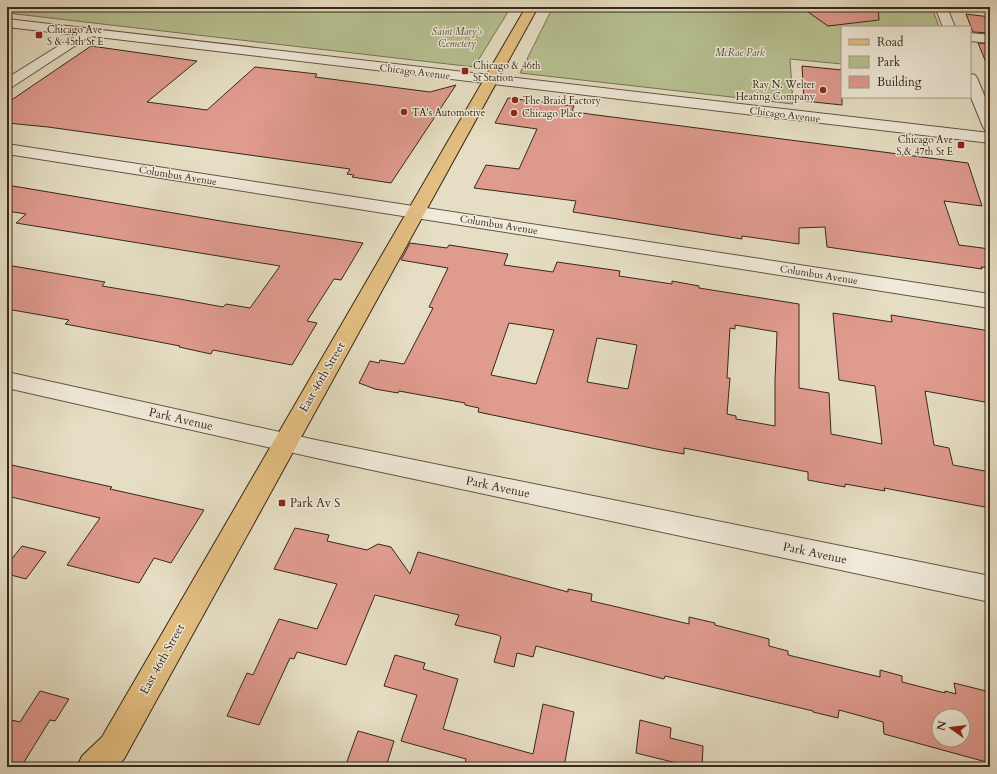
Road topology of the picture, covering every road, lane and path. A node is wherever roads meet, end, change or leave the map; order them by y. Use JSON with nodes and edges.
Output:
{"nodes":[{"id":1,"x":532,"y":7,"type":"edge"},
{"id":2,"x":941,"y":7,"type":"edge"},
{"id":3,"x":7,"y":23,"type":"edge"},
{"id":4,"x":950,"y":26,"type":"edge"},
{"id":5,"x":87,"y":33,"type":"junction"},
{"id":6,"x":971,"y":37,"type":"edge"},
{"id":7,"x":990,"y":39,"type":"edge"},
{"id":8,"x":491,"y":80,"type":"junction"},
{"id":9,"x":971,"y":80,"type":"edge"},
{"id":10,"x":7,"y":84,"type":"edge"},
{"id":11,"x":990,"y":127,"type":"edge"},
{"id":12,"x":990,"y":138,"type":"edge"},
{"id":13,"x":7,"y":149,"type":"edge"},
{"id":14,"x":416,"y":212,"type":"junction"},
{"id":15,"x":990,"y":300,"type":"edge"},
{"id":16,"x":7,"y":380,"type":"edge"},
{"id":17,"x":285,"y":442,"type":"junction"},
{"id":18,"x":990,"y":589,"type":"edge"},
{"id":19,"x":105,"y":760,"type":"edge"}],
"edges":[{"from":1,"to":8,"type":"main road","name":"East 46th Street"},
{"from":2,"to":4,"type":"street"},
{"from":3,"to":5,"type":"street","name":"Chicago Avenue"},
{"from":5,"to":8,"type":"street","name":"Chicago Avenue"},
{"from":5,"to":10,"type":"street"},
{"from":6,"to":7,"type":"street"},
{"from":8,"to":12,"type":"street","name":"Chicago Avenue"},
{"from":8,"to":14,"type":"main road","name":"East 46th Street"},
{"from":9,"to":11,"type":"street"},
{"from":13,"to":14,"type":"street","name":"Columbus Avenue"},
{"from":14,"to":15,"type":"street","name":"Columbus Avenue"},
{"from":14,"to":17,"type":"main road","name":"East 46th Street"},
{"from":16,"to":17,"type":"street","name":"Park Avenue"},
{"from":17,"to":18,"type":"street","name":"Park Avenue"},
{"from":17,"to":19,"type":"main road","name":"East 46th Street"}]}
